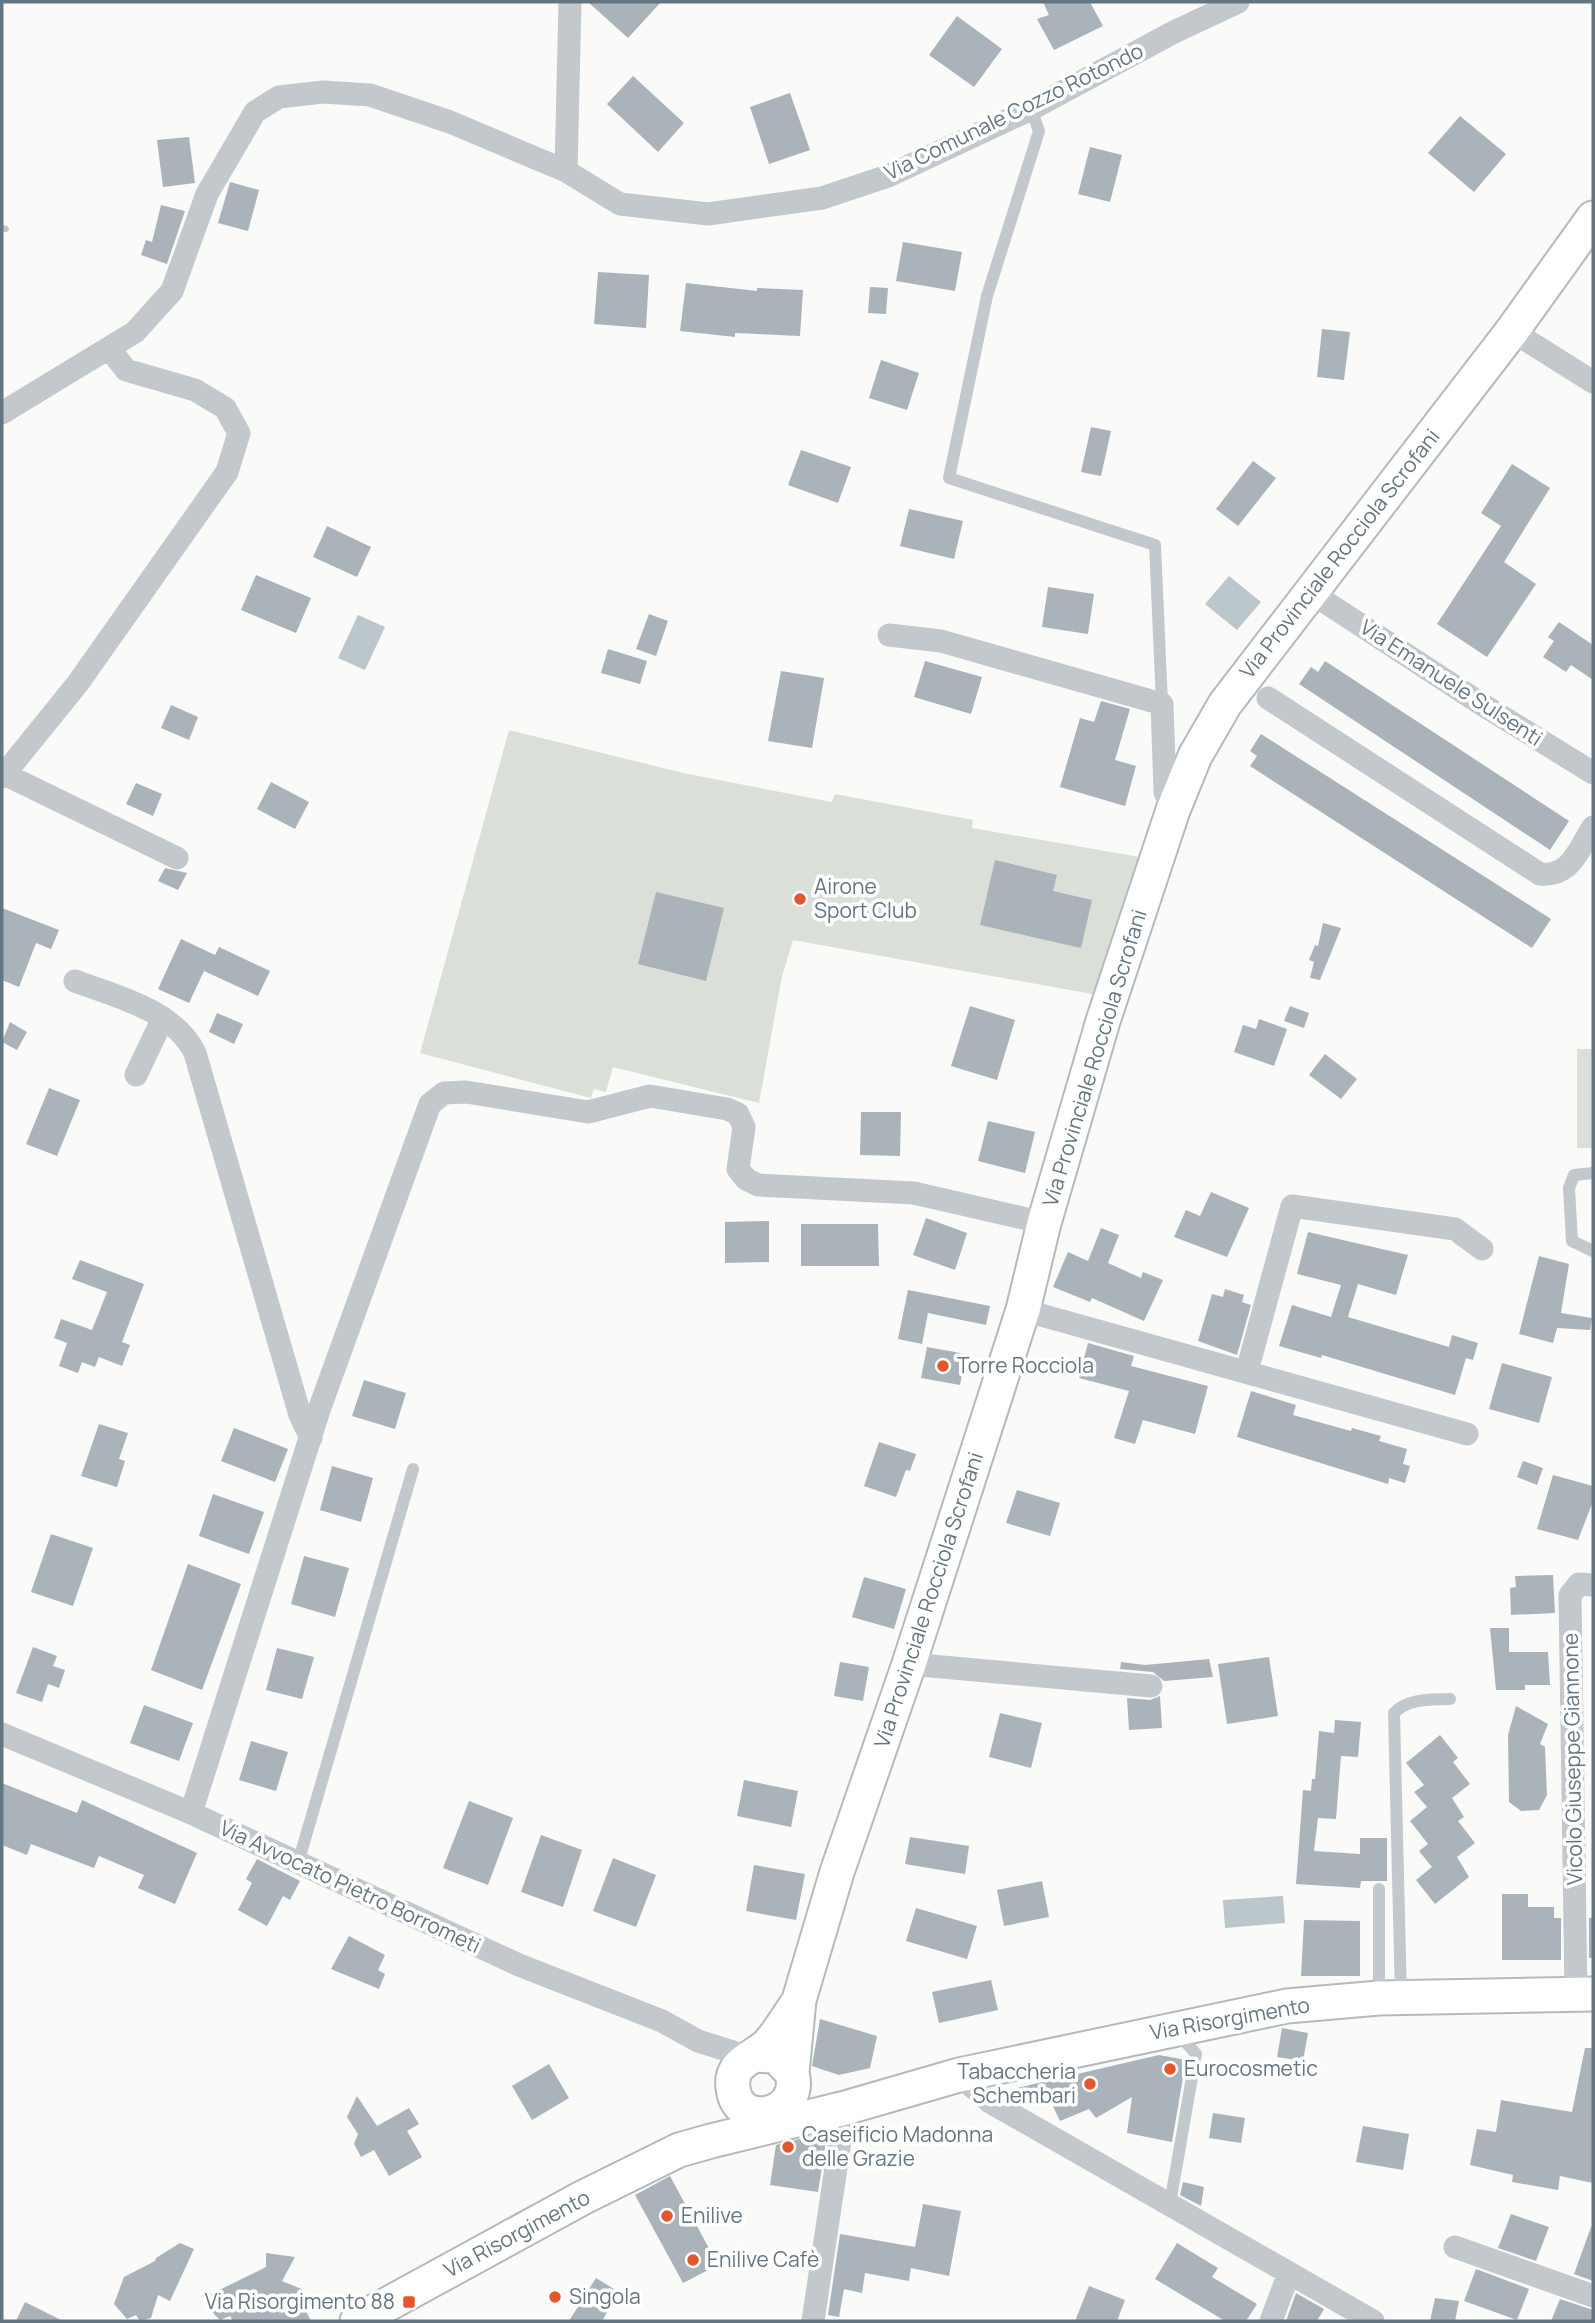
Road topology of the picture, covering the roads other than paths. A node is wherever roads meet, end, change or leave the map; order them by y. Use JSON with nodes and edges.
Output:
{"nodes":[{"id":1,"x":570,"y":2,"type":"edge"},
{"id":2,"x":1238,"y":2,"type":"edge"},
{"id":3,"x":1188,"y":13,"type":"edge"},
{"id":4,"x":1031,"y":109,"type":"junction"},
{"id":5,"x":566,"y":171,"type":"junction"},
{"id":6,"x":1593,"y":218,"type":"edge"},
{"id":7,"x":1512,"y":331,"type":"junction"},
{"id":8,"x":109,"y":348,"type":"junction"},
{"id":9,"x":1593,"y":382,"type":"edge"},
{"id":10,"x":2,"y":412,"type":"edge"},
{"id":11,"x":1310,"y":592,"type":"junction"},
{"id":12,"x":889,"y":635,"type":"dead end"},
{"id":13,"x":1268,"y":698,"type":"dead end"},
{"id":14,"x":1162,"y":704,"type":"junction"},
{"id":15,"x":1593,"y":773,"type":"edge"},
{"id":16,"x":3,"y":776,"type":"edge"},
{"id":17,"x":1173,"y":810,"type":"junction"},
{"id":18,"x":1593,"y":827,"type":"edge"},
{"id":19,"x":177,"y":858,"type":"dead end"},
{"id":20,"x":75,"y":981,"type":"dead end"},
{"id":21,"x":163,"y":1018,"type":"junction"},
{"id":22,"x":136,"y":1075,"type":"dead end"},
{"id":23,"x":1593,"y":1173,"type":"edge"},
{"id":24,"x":1045,"y":1223,"type":"junction"},
{"id":25,"x":1482,"y":1249,"type":"dead end"},
{"id":26,"x":1593,"y":1251,"type":"edge"},
{"id":27,"x":1023,"y":1310,"type":"junction"},
{"id":28,"x":1247,"y":1371,"type":"junction"},
{"id":29,"x":1466,"y":1434,"type":"dead end"},
{"id":30,"x":310,"y":1438,"type":"junction"},
{"id":31,"x":413,"y":1469,"type":"dead end"},
{"id":32,"x":1593,"y":1584,"type":"edge"},
{"id":33,"x":909,"y":1664,"type":"junction"},
{"id":34,"x":1151,"y":1686,"type":"dead end"},
{"id":35,"x":1450,"y":1699,"type":"dead end"},
{"id":36,"x":2,"y":1734,"type":"edge"},
{"id":37,"x":191,"y":1813,"type":"junction"},
{"id":38,"x":298,"y":1863,"type":"junction"},
{"id":39,"x":1379,"y":1889,"type":"dead end"},
{"id":40,"x":1585,"y":1994,"type":"edge"},
{"id":41,"x":1390,"y":1998,"type":"junction"},
{"id":42,"x":799,"y":2000,"type":"junction"},
{"id":43,"x":1174,"y":2028,"type":"junction"},
{"id":44,"x":742,"y":2071,"type":"junction"},
{"id":45,"x":959,"y":2075,"type":"junction"},
{"id":46,"x":792,"y":2076,"type":"junction"},
{"id":47,"x":859,"y":2103,"type":"junction"},
{"id":48,"x":778,"y":2117,"type":"junction"},
{"id":49,"x":679,"y":2150,"type":"junction"},
{"id":50,"x":1170,"y":2204,"type":"junction"},
{"id":51,"x":1455,"y":2247,"type":"dead end"},
{"id":52,"x":1289,"y":2273,"type":"junction"},
{"id":53,"x":1593,"y":2295,"type":"edge"},
{"id":54,"x":357,"y":2321,"type":"edge"},
{"id":55,"x":813,"y":2321,"type":"edge"},
{"id":56,"x":1271,"y":2321,"type":"edge"},
{"id":57,"x":1373,"y":2321,"type":"edge"}],
"edges":[{"from":1,"to":5,"type":"street"},
{"from":2,"to":3,"type":"street","name":"Via Comunale Cozzo Rotondo"},
{"from":3,"to":4,"type":"street","name":"Via Comunale Cozzo Rotondo"},
{"from":4,"to":5,"type":"street","name":"Via Comunale Cozzo Rotondo"},
{"from":4,"to":14,"type":"lane"},
{"from":5,"to":8,"type":"street","name":"Via Comunale Cozzo Rotondo"},
{"from":6,"to":7,"type":"street","name":"Via Provinciale Rocciola Scrofani"},
{"from":7,"to":9,"type":"street"},
{"from":7,"to":11,"type":"street","name":"Via Provinciale Rocciola Scrofani"},
{"from":8,"to":10,"type":"street","name":"Via Comunale Cozzo Rotondo"},
{"from":8,"to":16,"type":"street"},
{"from":11,"to":15,"type":"street","name":"Via Emanuele Sulsenti"},
{"from":11,"to":17,"type":"street","name":"Via Provinciale Rocciola Scrofani"},
{"from":12,"to":14,"type":"street"},
{"from":13,"to":18,"type":"street"},
{"from":14,"to":17,"type":"street"},
{"from":16,"to":19,"type":"street"},
{"from":17,"to":24,"type":"street","name":"Via Provinciale Rocciola Scrofani"},
{"from":20,"to":21,"type":"street"},
{"from":21,"to":22,"type":"street"},
{"from":21,"to":30,"type":"street"},
{"from":23,"to":26,"type":"lane"},
{"from":24,"to":27,"type":"street","name":"Via Provinciale Rocciola Scrofani"},
{"from":24,"to":30,"type":"street"},
{"from":25,"to":28,"type":"street"},
{"from":27,"to":28,"type":"street"},
{"from":27,"to":33,"type":"street","name":"Via Provinciale Rocciola Scrofani"},
{"from":28,"to":29,"type":"street"},
{"from":30,"to":37,"type":"street"},
{"from":31,"to":38,"type":"lane"},
{"from":32,"to":40,"type":"street","name":"Vicolo Giuseppe Giannone"},
{"from":33,"to":34,"type":"street"},
{"from":33,"to":42,"type":"street","name":"Via Provinciale Rocciola Scrofani"},
{"from":35,"to":41,"type":"lane"},
{"from":36,"to":37,"type":"street","name":"Via Avvocato Pietro Borrometi"},
{"from":37,"to":38,"type":"street","name":"Via Avvocato Pietro Borrometi"},
{"from":38,"to":44,"type":"street","name":"Via Avvocato Pietro Borrometi"},
{"from":39,"to":41,"type":"lane"},
{"from":40,"to":41,"type":"street","name":"Via Risorgimento"},
{"from":41,"to":43,"type":"street","name":"Via Risorgimento"},
{"from":42,"to":44,"type":"street"},
{"from":42,"to":46,"type":"street"},
{"from":43,"to":45,"type":"street","name":"Via Risorgimento"},
{"from":43,"to":50,"type":"lane"},
{"from":44,"to":46,"type":"street"},
{"from":44,"to":48,"type":"street"},
{"from":44,"to":49,"type":"street"},
{"from":45,"to":47,"type":"street","name":"Via Risorgimento"},
{"from":45,"to":50,"type":"street"},
{"from":46,"to":47,"type":"street"},
{"from":46,"to":48,"type":"street"},
{"from":47,"to":48,"type":"street","name":"Via Risorgimento"},
{"from":47,"to":55,"type":"street"},
{"from":48,"to":49,"type":"street","name":"Via Risorgimento"},
{"from":49,"to":54,"type":"street","name":"Via Risorgimento"},
{"from":50,"to":52,"type":"street"},
{"from":51,"to":53,"type":"street"},
{"from":52,"to":56,"type":"street"},
{"from":52,"to":57,"type":"street"}]}
